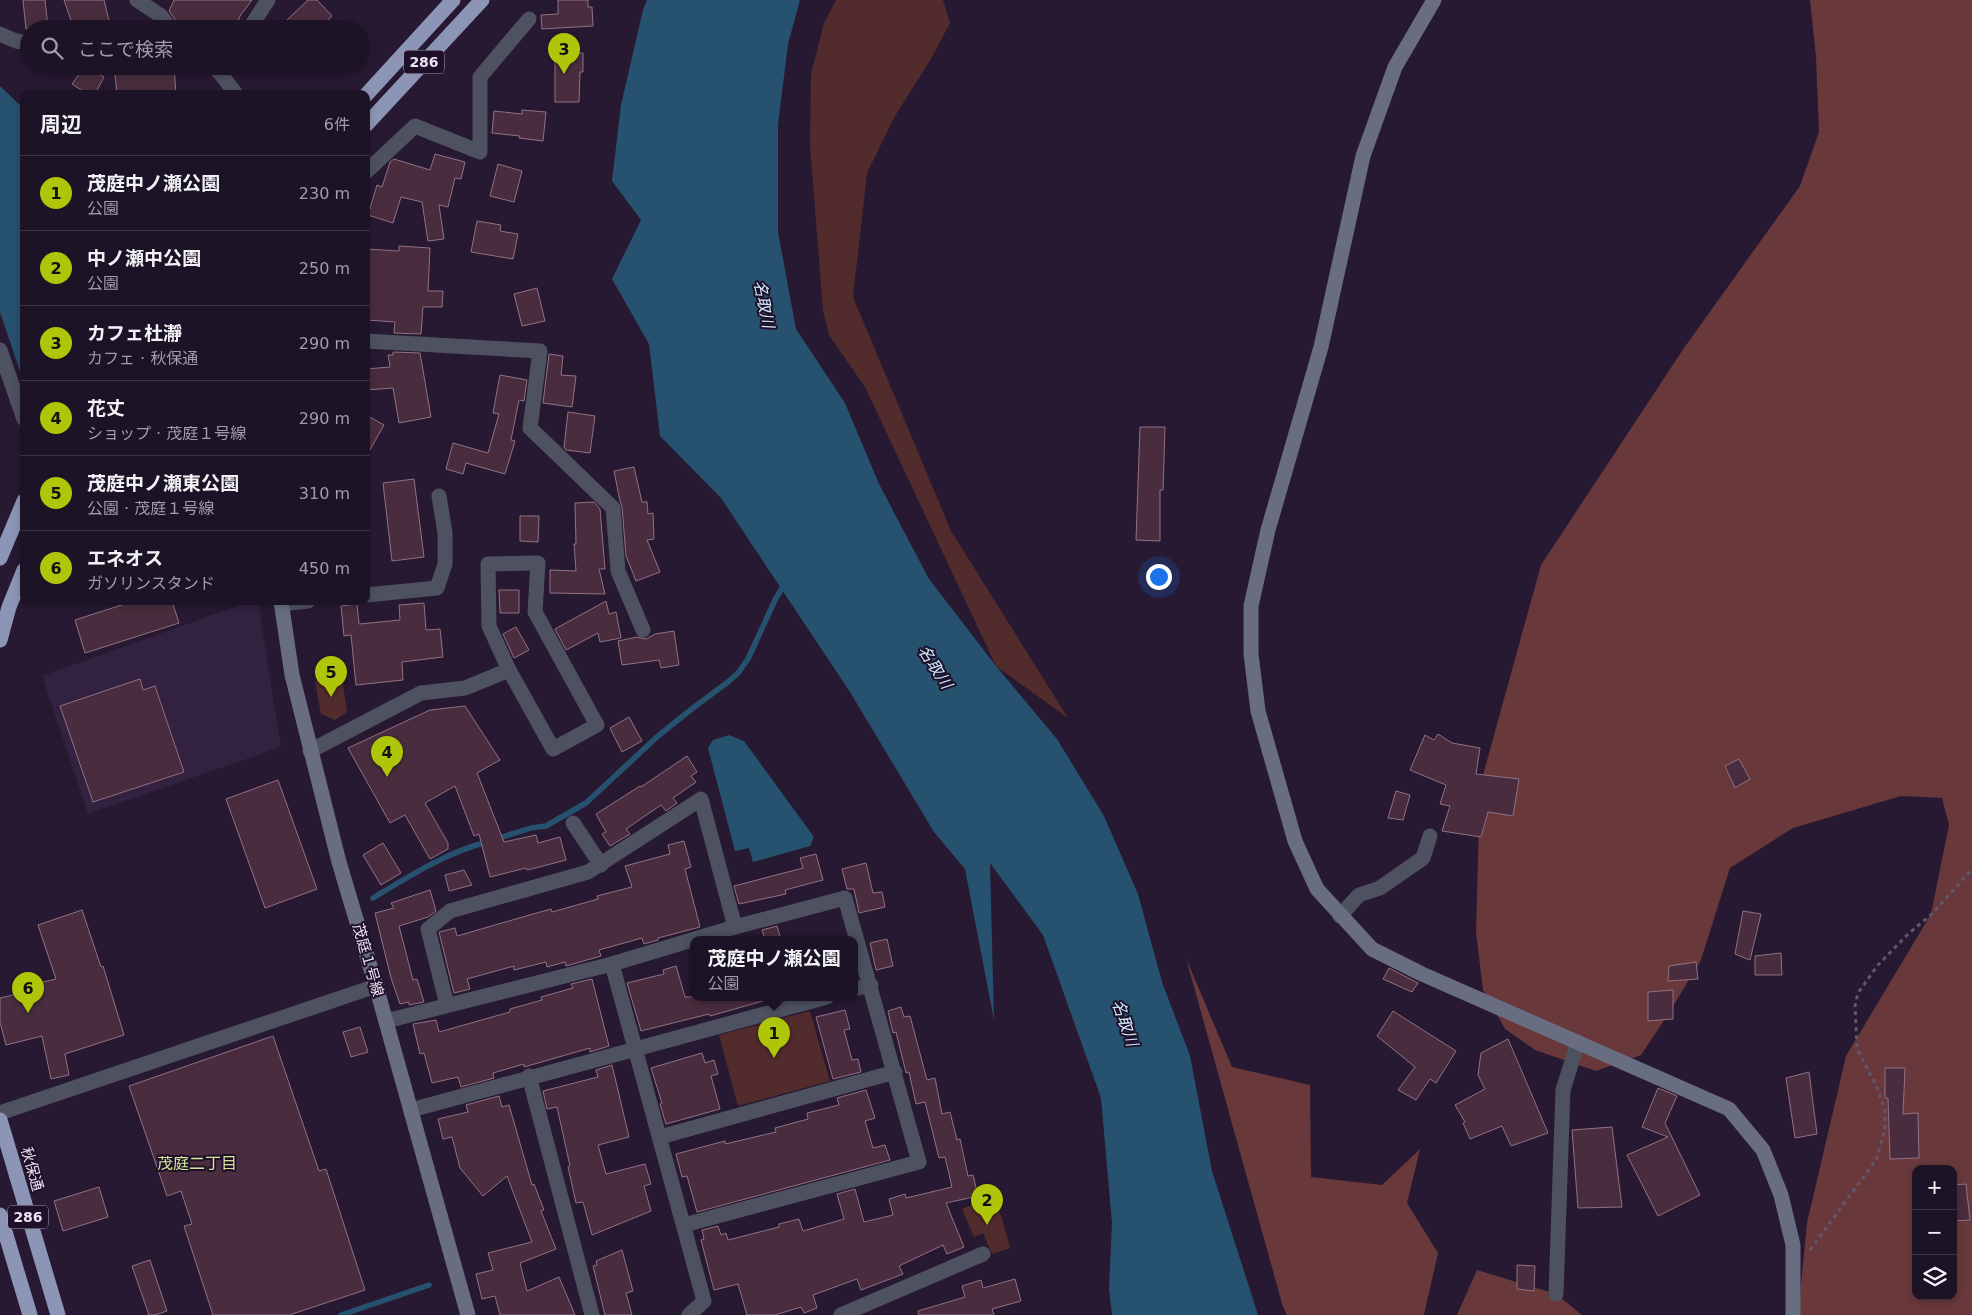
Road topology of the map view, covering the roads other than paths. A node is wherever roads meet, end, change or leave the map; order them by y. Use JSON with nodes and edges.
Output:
{"nodes":[{"id":1,"x":137,"y":0,"type":"edge"},
{"id":2,"x":268,"y":0,"type":"edge"},
{"id":3,"x":453,"y":0,"type":"edge"},
{"id":4,"x":482,"y":0,"type":"edge"},
{"id":5,"x":1434,"y":0,"type":"edge"},
{"id":6,"x":529,"y":19,"type":"dead end"},
{"id":7,"x":164,"y":20,"type":"edge"},
{"id":8,"x":254,"y":20,"type":"edge"},
{"id":9,"x":0,"y":34,"type":"edge"},
{"id":10,"x":20,"y":42,"type":"edge"},
{"id":11,"x":224,"y":75,"type":"edge"},
{"id":12,"x":233,"y":90,"type":"edge"},
{"id":13,"x":370,"y":91,"type":"edge"},
{"id":14,"x":370,"y":121,"type":"edge"},
{"id":15,"x":370,"y":168,"type":"edge"},
{"id":16,"x":370,"y":340,"type":"edge"},
{"id":17,"x":0,"y":350,"type":"edge"},
{"id":18,"x":20,"y":408,"type":"edge"},
{"id":19,"x":438,"y":496,"type":"dead end"},
{"id":20,"x":20,"y":510,"type":"edge"},
{"id":21,"x":0,"y":558,"type":"edge"},
{"id":22,"x":20,"y":580,"type":"edge"},
{"id":23,"x":370,"y":595,"type":"edge"},
{"id":24,"x":281,"y":605,"type":"edge"},
{"id":25,"x":643,"y":630,"type":"dead end"},
{"id":26,"x":0,"y":640,"type":"edge"},
{"id":27,"x":509,"y":670,"type":"junction"},
{"id":28,"x":310,"y":751,"type":"junction"},
{"id":29,"x":573,"y":823,"type":"dead end"},
{"id":30,"x":1430,"y":836,"type":"dead end"},
{"id":31,"x":601,"y":865,"type":"junction"},
{"id":32,"x":1340,"y":916,"type":"junction"},
{"id":33,"x":735,"y":927,"type":"junction"},
{"id":34,"x":705,"y":936,"type":"edge"},
{"id":35,"x":856,"y":936,"type":"edge"},
{"id":36,"x":690,"y":941,"type":"edge"},
{"id":37,"x":858,"y":943,"type":"edge"},
{"id":38,"x":612,"y":964,"type":"junction"},
{"id":39,"x":870,"y":985,"type":"junction"},
{"id":40,"x":376,"y":986,"type":"junction"},
{"id":41,"x":858,"y":988,"type":"edge"},
{"id":42,"x":812,"y":1001,"type":"edge"},
{"id":43,"x":447,"y":1005,"type":"junction"},
{"id":44,"x":386,"y":1021,"type":"junction"},
{"id":45,"x":1578,"y":1042,"type":"junction"},
{"id":46,"x":634,"y":1049,"type":"junction"},
{"id":47,"x":895,"y":1072,"type":"junction"},
{"id":48,"x":528,"y":1076,"type":"junction"},
{"id":49,"x":411,"y":1110,"type":"junction"},
{"id":50,"x":0,"y":1113,"type":"edge"},
{"id":51,"x":0,"y":1120,"type":"edge"},
{"id":52,"x":660,"y":1137,"type":"junction"},
{"id":53,"x":0,"y":1215,"type":"edge"},
{"id":54,"x":684,"y":1225,"type":"junction"},
{"id":55,"x":982,"y":1254,"type":"dead end"},
{"id":56,"x":1556,"y":1294,"type":"dead end"},
{"id":57,"x":30,"y":1315,"type":"edge"},
{"id":58,"x":58,"y":1315,"type":"edge"},
{"id":59,"x":468,"y":1315,"type":"edge"},
{"id":60,"x":592,"y":1315,"type":"edge"},
{"id":61,"x":689,"y":1315,"type":"edge"},
{"id":62,"x":841,"y":1315,"type":"edge"},
{"id":63,"x":1793,"y":1315,"type":"edge"}],
"edges":[{"from":1,"to":7,"type":"street"},
{"from":2,"to":8,"type":"street"},
{"from":3,"to":13,"type":"highway","number":"286"},
{"from":4,"to":14,"type":"highway","number":"286"},
{"from":5,"to":32,"type":"street"},
{"from":6,"to":15,"type":"street"},
{"from":9,"to":10,"type":"street"},
{"from":11,"to":12,"type":"street"},
{"from":16,"to":25,"type":"street"},
{"from":17,"to":18,"type":"street"},
{"from":19,"to":23,"type":"street"},
{"from":20,"to":21,"type":"highway"},
{"from":22,"to":26,"type":"highway"},
{"from":24,"to":28,"type":"street","name":"茂庭１号線"},
{"from":27,"to":27,"type":"street"},
{"from":27,"to":28,"type":"street"},
{"from":28,"to":40,"type":"street","name":"茂庭１号線"},
{"from":29,"to":31,"type":"street"},
{"from":30,"to":32,"type":"street"},
{"from":31,"to":33,"type":"street"},
{"from":31,"to":43,"type":"street"},
{"from":32,"to":45,"type":"street"},
{"from":33,"to":34,"type":"street"},
{"from":33,"to":35,"type":"street"},
{"from":36,"to":38,"type":"street"},
{"from":37,"to":39,"type":"street"},
{"from":38,"to":43,"type":"street"},
{"from":38,"to":46,"type":"street"},
{"from":39,"to":41,"type":"street"},
{"from":39,"to":47,"type":"street"},
{"from":40,"to":44,"type":"street","name":"茂庭１号線"},
{"from":40,"to":50,"type":"street"},
{"from":42,"to":46,"type":"street"},
{"from":43,"to":44,"type":"street"},
{"from":44,"to":49,"type":"street","name":"茂庭１号線"},
{"from":45,"to":56,"type":"street"},
{"from":45,"to":63,"type":"street"},
{"from":46,"to":48,"type":"street"},
{"from":46,"to":52,"type":"street"},
{"from":47,"to":52,"type":"street"},
{"from":47,"to":54,"type":"street"},
{"from":48,"to":49,"type":"street"},
{"from":48,"to":60,"type":"street"},
{"from":49,"to":59,"type":"street","name":"茂庭１号線"},
{"from":51,"to":58,"type":"highway","name":"秋保通","number":"286"},
{"from":52,"to":54,"type":"street"},
{"from":53,"to":57,"type":"highway","number":"286"},
{"from":54,"to":61,"type":"street"},
{"from":55,"to":62,"type":"street"}]}
